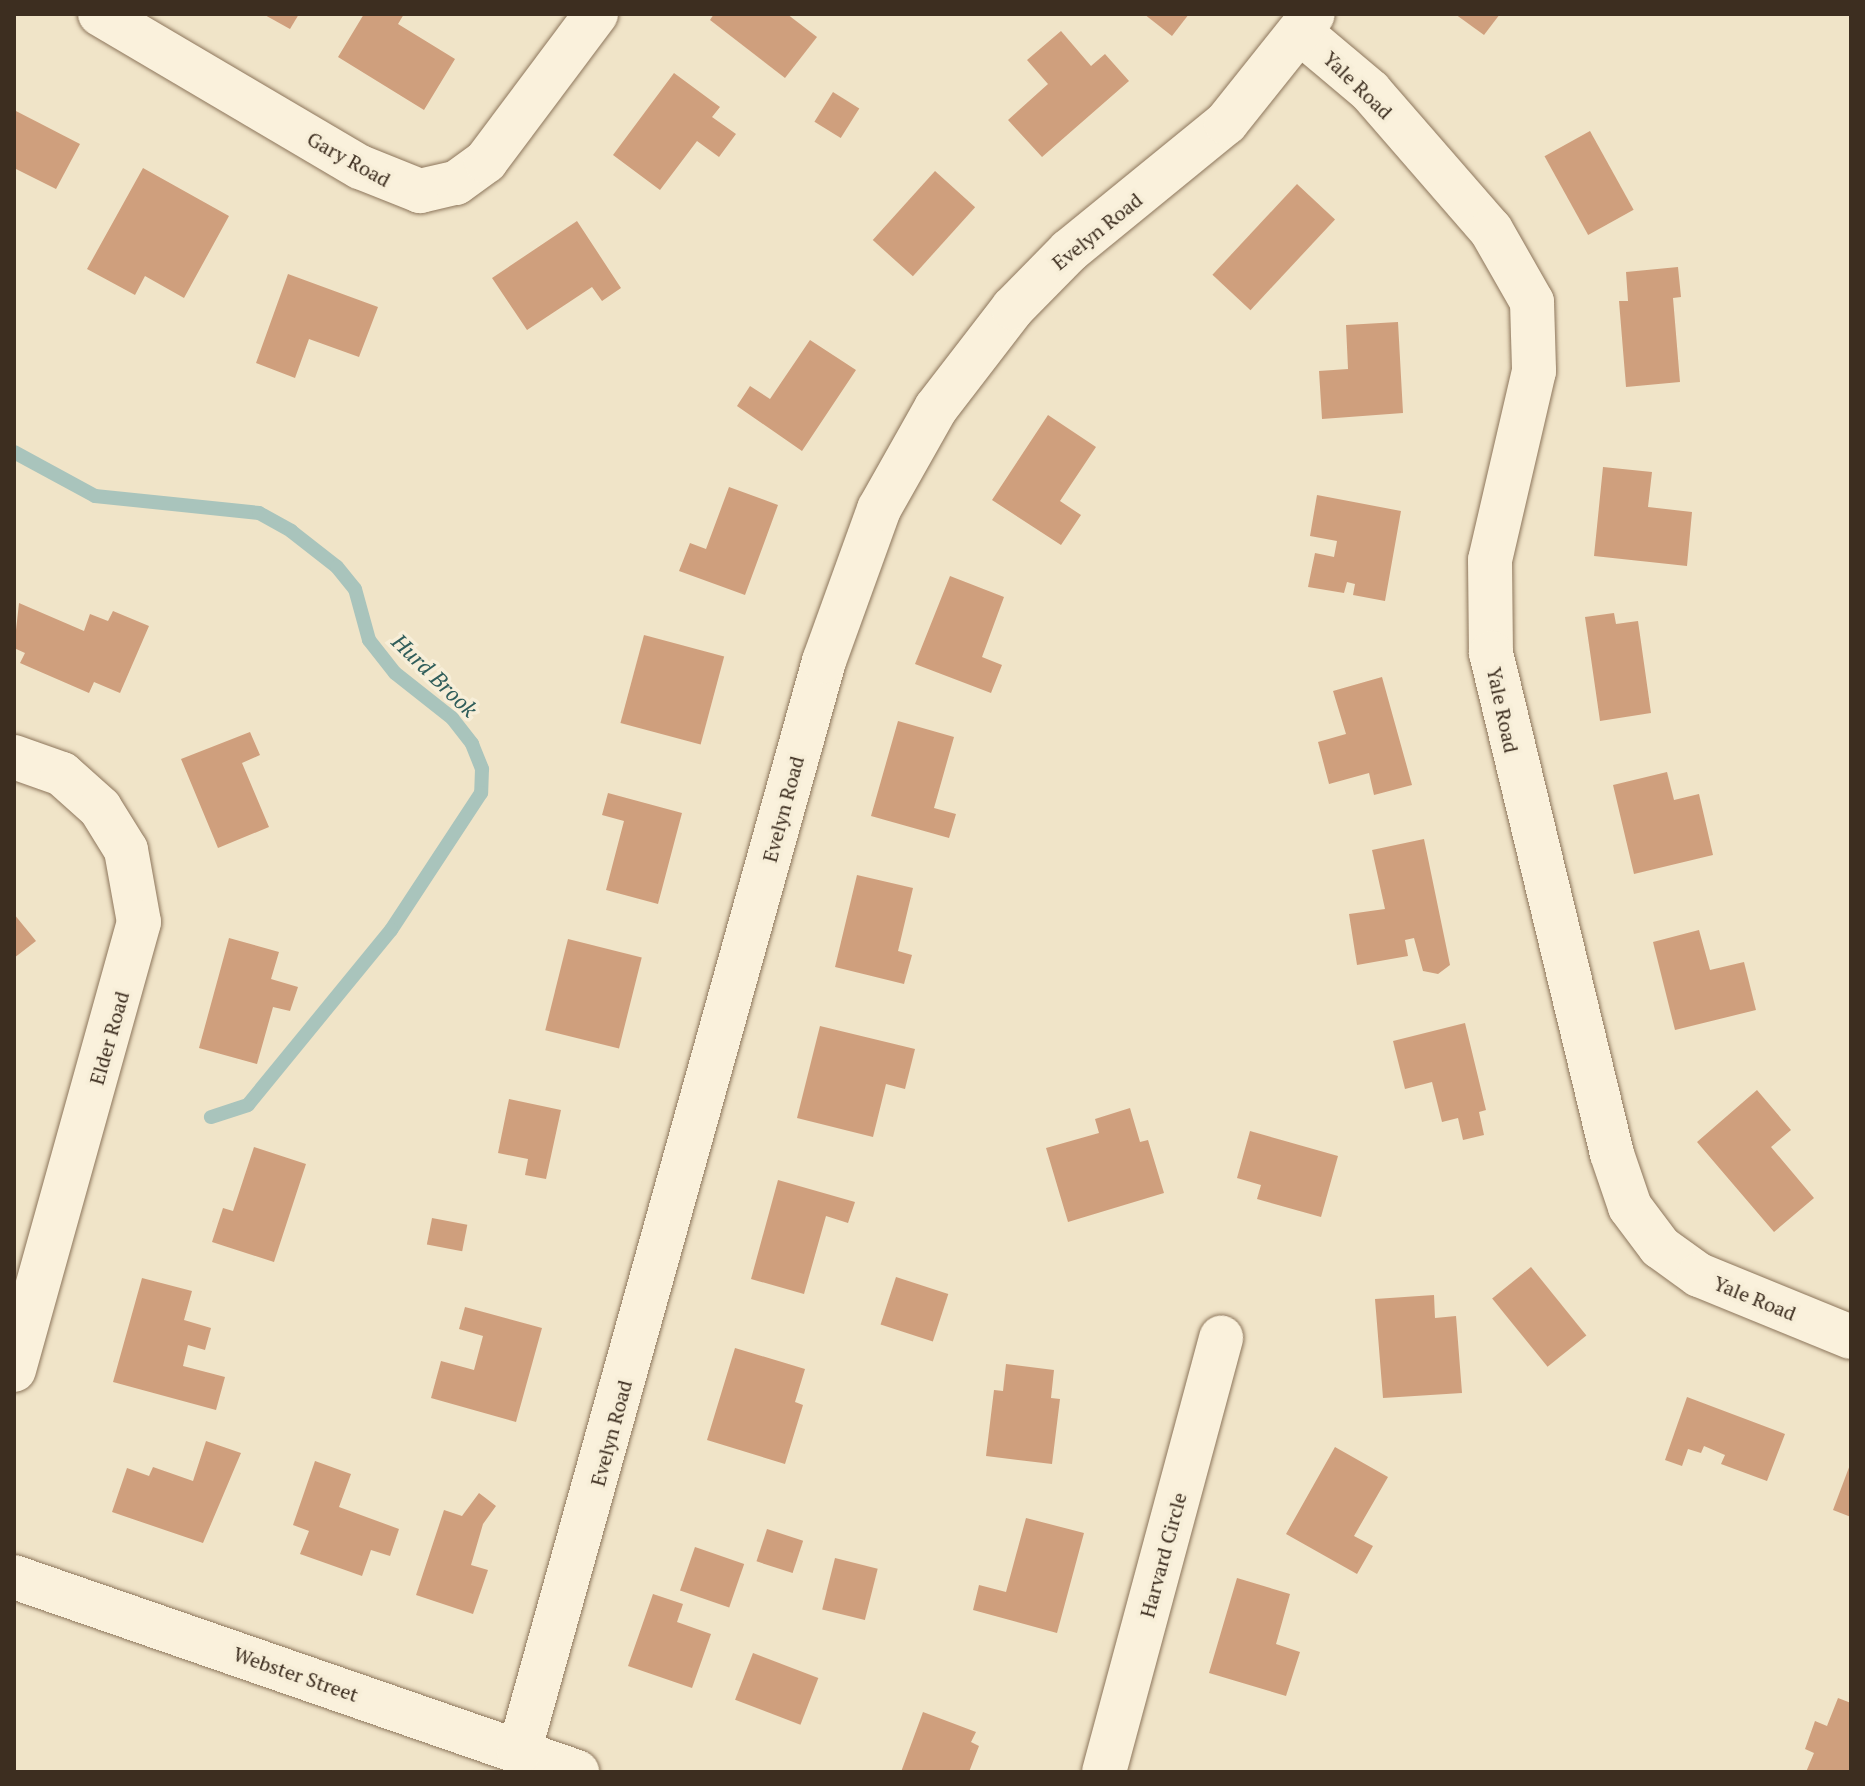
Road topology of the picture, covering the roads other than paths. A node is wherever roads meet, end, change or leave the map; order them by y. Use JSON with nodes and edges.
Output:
{"nodes":[{"id":1,"x":100,"y":14,"type":"edge"},
{"id":2,"x":596,"y":14,"type":"edge"},
{"id":3,"x":1306,"y":23,"type":"edge"},
{"id":4,"x":14,"y":757,"type":"edge"},
{"id":5,"x":1221,"y":1337,"type":"dead end"},
{"id":6,"x":1851,"y":1337,"type":"edge"},
{"id":7,"x":14,"y":1370,"type":"edge"},
{"id":8,"x":14,"y":1577,"type":"edge"},
{"id":9,"x":519,"y":1752,"type":"junction"},
{"id":10,"x":577,"y":1772,"type":"edge"},
{"id":11,"x":1104,"y":1772,"type":"edge"}],
"edges":[{"from":1,"to":2,"type":"street","name":"Gary Road"},
{"from":3,"to":6,"type":"street","name":"Yale Road"},
{"from":3,"to":9,"type":"street","name":"Evelyn Road"},
{"from":4,"to":7,"type":"street","name":"Elder Road"},
{"from":5,"to":11,"type":"street","name":"Harvard Circle"},
{"from":8,"to":9,"type":"street","name":"Webster Street"},
{"from":9,"to":10,"type":"street","name":"Webster Street"}]}
